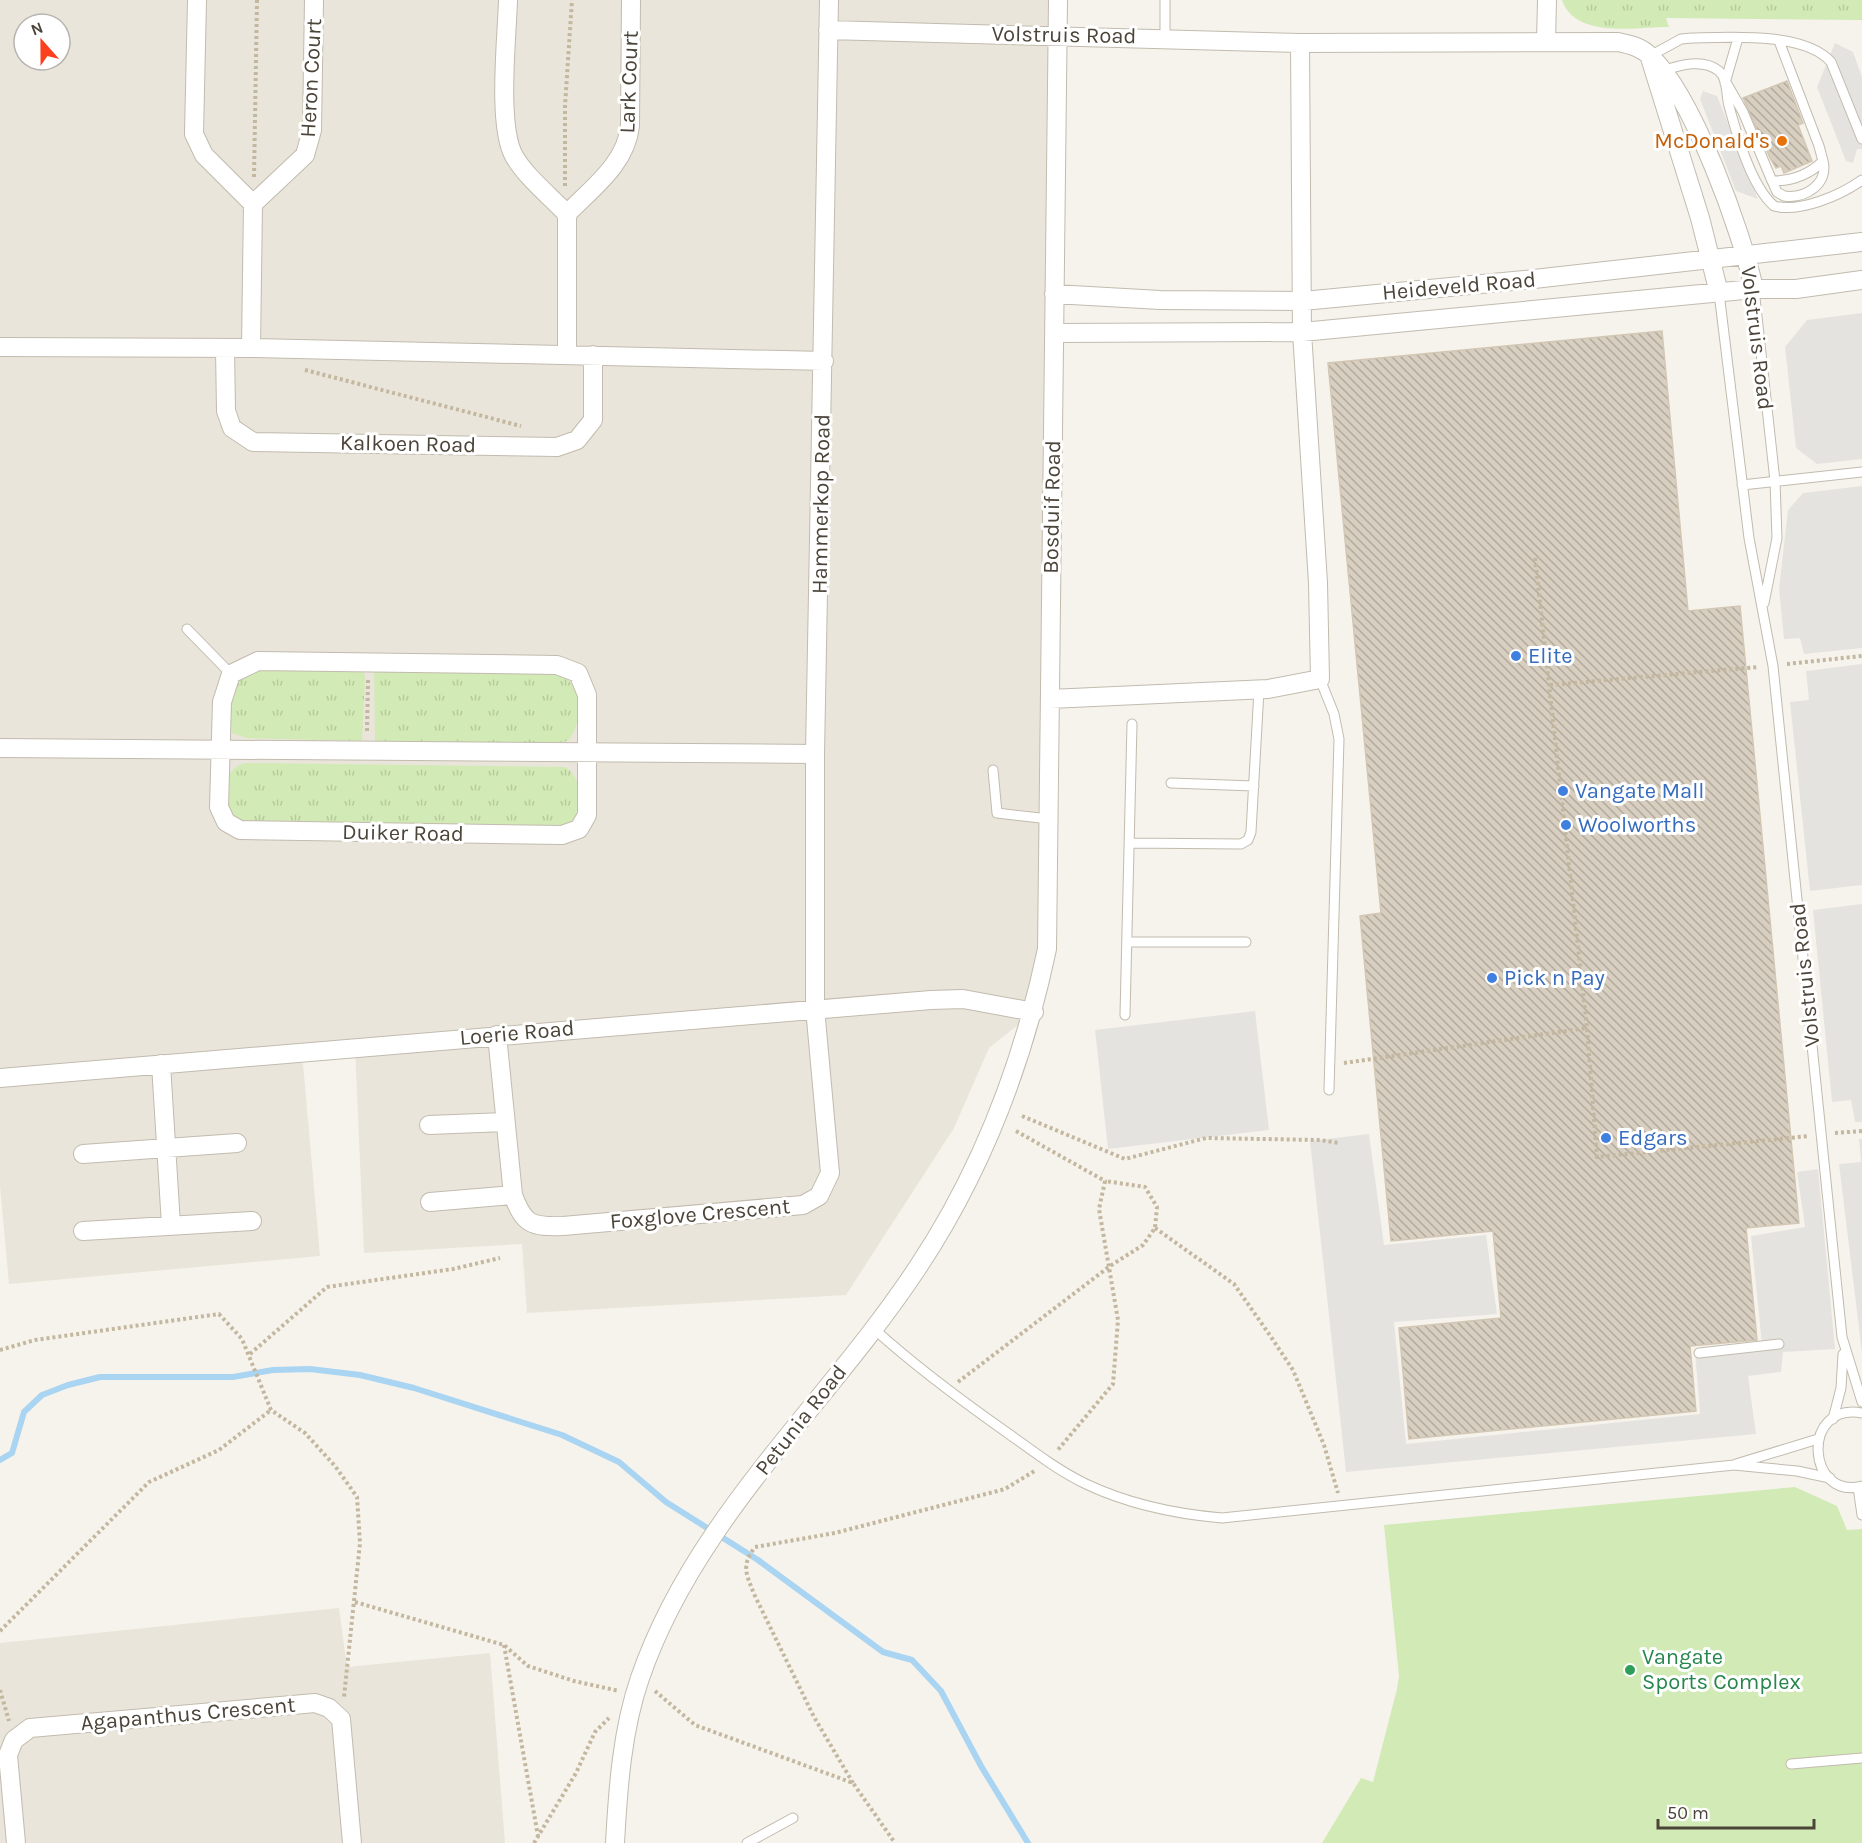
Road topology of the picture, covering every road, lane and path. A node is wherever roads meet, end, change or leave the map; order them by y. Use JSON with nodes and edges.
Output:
{"nodes":[{"id":1,"x":197,"y":0,"type":"edge"},
{"id":2,"x":257,"y":0,"type":"edge"},
{"id":3,"x":314,"y":0,"type":"edge"},
{"id":4,"x":508,"y":0,"type":"edge"},
{"id":5,"x":572,"y":0,"type":"edge"},
{"id":6,"x":631,"y":0,"type":"edge"},
{"id":7,"x":829,"y":0,"type":"edge"},
{"id":8,"x":1058,"y":0,"type":"edge"},
{"id":9,"x":1166,"y":0,"type":"edge"},
{"id":10,"x":1546,"y":0,"type":"edge"},
{"id":11,"x":828,"y":30,"type":"junction"},
{"id":12,"x":1057,"y":34,"type":"junction"},
{"id":13,"x":1165,"y":38,"type":"junction"},
{"id":14,"x":1738,"y":38,"type":"junction"},
{"id":15,"x":1779,"y":41,"type":"junction"},
{"id":16,"x":1300,"y":42,"type":"junction"},
{"id":17,"x":1546,"y":42,"type":"junction"},
{"id":18,"x":1656,"y":67,"type":"junction"},
{"id":19,"x":1725,"y":83,"type":"junction"},
{"id":20,"x":1862,"y":139,"type":"edge"},
{"id":21,"x":1823,"y":161,"type":"junction"},
{"id":22,"x":1862,"y":180,"type":"edge"},
{"id":23,"x":1772,"y":181,"type":"junction"},
{"id":24,"x":253,"y":204,"type":"junction"},
{"id":25,"x":567,"y":214,"type":"junction"},
{"id":26,"x":1862,"y":242,"type":"edge"},
{"id":27,"x":1747,"y":256,"type":"junction"},
{"id":28,"x":1710,"y":258,"type":"junction"},
{"id":29,"x":1862,"y":280,"type":"edge"},
{"id":30,"x":1754,"y":290,"type":"junction"},
{"id":31,"x":1719,"y":293,"type":"junction"},
{"id":32,"x":1054,"y":294,"type":"junction"},
{"id":33,"x":1303,"y":301,"type":"junction"},
{"id":34,"x":1302,"y":332,"type":"junction"},
{"id":35,"x":1055,"y":333,"type":"junction"},
{"id":36,"x":0,"y":347,"type":"edge"},
{"id":37,"x":251,"y":348,"type":"junction"},
{"id":38,"x":225,"y":349,"type":"junction"},
{"id":39,"x":567,"y":354,"type":"junction"},
{"id":40,"x":593,"y":355,"type":"junction"},
{"id":41,"x":824,"y":361,"type":"junction"},
{"id":42,"x":293,"y":367,"type":"dead end"},
{"id":43,"x":532,"y":429,"type":"dead end"},
{"id":44,"x":1862,"y":472,"type":"edge"},
{"id":45,"x":1775,"y":482,"type":"junction"},
{"id":46,"x":1742,"y":485,"type":"junction"},
{"id":47,"x":1535,"y":558,"type":"dead end"},
{"id":48,"x":1763,"y":605,"type":"junction"},
{"id":49,"x":187,"y":629,"type":"dead end"},
{"id":50,"x":1862,"y":656,"type":"edge"},
{"id":51,"x":1773,"y":666,"type":"junction"},
{"id":52,"x":368,"y":672,"type":"dead end"},
{"id":53,"x":231,"y":674,"type":"junction"},
{"id":54,"x":1320,"y":679,"type":"junction"},
{"id":55,"x":1550,"y":685,"type":"junction"},
{"id":56,"x":1259,"y":690,"type":"junction"},
{"id":57,"x":1050,"y":699,"type":"junction"},
{"id":58,"x":1132,"y":724,"type":"dead end"},
{"id":59,"x":367,"y":743,"type":"dead end"},
{"id":60,"x":0,"y":748,"type":"edge"},
{"id":61,"x":220,"y":748,"type":"junction"},
{"id":62,"x":589,"y":753,"type":"junction"},
{"id":63,"x":815,"y":754,"type":"junction"},
{"id":64,"x":993,"y":770,"type":"dead end"},
{"id":65,"x":1172,"y":783,"type":"dead end"},
{"id":66,"x":1254,"y":786,"type":"junction"},
{"id":67,"x":1049,"y":819,"type":"junction"},
{"id":68,"x":1129,"y":843,"type":"junction"},
{"id":69,"x":1127,"y":942,"type":"junction"},
{"id":70,"x":1246,"y":942,"type":"dead end"},
{"id":71,"x":815,"y":1008,"type":"junction"},
{"id":72,"x":1034,"y":1012,"type":"junction"},
{"id":73,"x":1125,"y":1015,"type":"dead end"},
{"id":74,"x":1587,"y":1028,"type":"junction"},
{"id":75,"x":496,"y":1035,"type":"junction"},
{"id":76,"x":161,"y":1064,"type":"junction"},
{"id":77,"x":1330,"y":1065,"type":"junction"},
{"id":78,"x":0,"y":1078,"type":"edge"},
{"id":79,"x":1329,"y":1090,"type":"dead end"},
{"id":80,"x":1022,"y":1116,"type":"dead end"},
{"id":81,"x":506,"y":1122,"type":"junction"},
{"id":82,"x":429,"y":1125,"type":"dead end"},
{"id":83,"x":1016,"y":1131,"type":"dead end"},
{"id":84,"x":1862,"y":1131,"type":"edge"},
{"id":85,"x":1823,"y":1135,"type":"junction"},
{"id":86,"x":237,"y":1143,"type":"dead end"},
{"id":87,"x":1339,"y":1143,"type":"dead end"},
{"id":88,"x":166,"y":1149,"type":"junction"},
{"id":89,"x":83,"y":1154,"type":"dead end"},
{"id":90,"x":1105,"y":1181,"type":"junction"},
{"id":91,"x":513,"y":1195,"type":"junction"},
{"id":92,"x":430,"y":1202,"type":"dead end"},
{"id":93,"x":252,"y":1221,"type":"dead end"},
{"id":94,"x":171,"y":1225,"type":"junction"},
{"id":95,"x":1155,"y":1228,"type":"junction"},
{"id":96,"x":83,"y":1231,"type":"dead end"},
{"id":97,"x":500,"y":1258,"type":"dead end"},
{"id":98,"x":1110,"y":1266,"type":"junction"},
{"id":99,"x":873,"y":1328,"type":"junction"},
{"id":100,"x":1779,"y":1344,"type":"dead end"},
{"id":101,"x":1843,"y":1346,"type":"junction"},
{"id":102,"x":0,"y":1350,"type":"edge"},
{"id":103,"x":250,"y":1353,"type":"junction"},
{"id":104,"x":1700,"y":1353,"type":"dead end"},
{"id":105,"x":947,"y":1390,"type":"junction"},
{"id":106,"x":1862,"y":1401,"type":"edge"},
{"id":107,"x":271,"y":1410,"type":"junction"},
{"id":108,"x":1862,"y":1413,"type":"edge"},
{"id":109,"x":1833,"y":1419,"type":"junction"},
{"id":110,"x":1818,"y":1439,"type":"junction"},
{"id":111,"x":1048,"y":1462,"type":"junction"},
{"id":112,"x":1734,"y":1465,"type":"junction"},
{"id":113,"x":1830,"y":1478,"type":"junction"},
{"id":114,"x":1860,"y":1486,"type":"edge"},
{"id":115,"x":1341,"y":1505,"type":"junction"},
{"id":116,"x":1862,"y":1515,"type":"edge"},
{"id":117,"x":354,"y":1602,"type":"junction"},
{"id":118,"x":0,"y":1632,"type":"edge"},
{"id":119,"x":504,"y":1645,"type":"junction"},
{"id":120,"x":0,"y":1690,"type":"edge"},
{"id":121,"x":654,"y":1690,"type":"dead end"},
{"id":122,"x":618,"y":1691,"type":"dead end"},
{"id":123,"x":613,"y":1713,"type":"dead end"},
{"id":124,"x":341,"y":1719,"type":"junction"},
{"id":125,"x":14,"y":1740,"type":"junction"},
{"id":126,"x":1862,"y":1758,"type":"edge"},
{"id":127,"x":1791,"y":1764,"type":"dead end"},
{"id":128,"x":853,"y":1783,"type":"junction"},
{"id":129,"x":793,"y":1818,"type":"dead end"},
{"id":130,"x":538,"y":1836,"type":"junction"},
{"id":131,"x":16,"y":1843,"type":"edge"},
{"id":132,"x":352,"y":1843,"type":"edge"},
{"id":133,"x":534,"y":1843,"type":"edge"},
{"id":134,"x":615,"y":1843,"type":"edge"},
{"id":135,"x":747,"y":1843,"type":"edge"},
{"id":136,"x":894,"y":1843,"type":"edge"}],
"edges":[{"from":1,"to":24,"type":"street"},
{"from":2,"to":24,"type":"path"},
{"from":3,"to":24,"type":"street","name":"Heron Court"},
{"from":4,"to":25,"type":"street"},
{"from":5,"to":25,"type":"path"},
{"from":6,"to":25,"type":"street","name":"Lark Court"},
{"from":7,"to":11,"type":"street","name":"Hammerkop Road"},
{"from":8,"to":12,"type":"street","name":"Bosduif Road"},
{"from":9,"to":13,"type":"lane"},
{"from":10,"to":17,"type":"street"},
{"from":11,"to":12,"type":"street","name":"Volstruis Road"},
{"from":11,"to":41,"type":"street","name":"Hammerkop Road"},
{"from":12,"to":13,"type":"street","name":"Volstruis Road"},
{"from":12,"to":32,"type":"street","name":"Bosduif Road"},
{"from":13,"to":16,"type":"street","name":"Volstruis Road"},
{"from":14,"to":15,"type":"lane"},
{"from":14,"to":18,"type":"lane"},
{"from":14,"to":19,"type":"lane"},
{"from":15,"to":20,"type":"lane"},
{"from":15,"to":21,"type":"lane"},
{"from":16,"to":17,"type":"street","name":"Volstruis Road"},
{"from":16,"to":33,"type":"street"},
{"from":17,"to":18,"type":"street","name":"Volstruis Road"},
{"from":18,"to":19,"type":"lane"},
{"from":18,"to":27,"type":"street","name":"Volstruis Road"},
{"from":18,"to":28,"type":"street","name":"Volstruis Road"},
{"from":19,"to":22,"type":"lane"},
{"from":19,"to":23,"type":"lane"},
{"from":21,"to":23,"type":"lane"},
{"from":21,"to":23,"type":"lane"},
{"from":24,"to":37,"type":"street"},
{"from":25,"to":39,"type":"street"},
{"from":26,"to":27,"type":"street","name":"Heideveld Road"},
{"from":27,"to":28,"type":"street","name":"Heideveld Road"},
{"from":27,"to":30,"type":"street","name":"Volstruis Road"},
{"from":28,"to":31,"type":"street","name":"Volstruis Road"},
{"from":28,"to":33,"type":"street","name":"Heideveld Road"},
{"from":29,"to":30,"type":"street","name":"Heideveld Road"},
{"from":30,"to":31,"type":"street","name":"Heideveld Road"},
{"from":30,"to":45,"type":"lane","name":"Volstruis Road"},
{"from":31,"to":34,"type":"street","name":"Heideveld Road"},
{"from":31,"to":46,"type":"lane","name":"Volstruis Road"},
{"from":32,"to":33,"type":"street","name":"Heideveld Road"},
{"from":32,"to":35,"type":"street","name":"Bosduif Road"},
{"from":33,"to":34,"type":"street"},
{"from":34,"to":35,"type":"street","name":"Heideveld Road"},
{"from":34,"to":54,"type":"street"},
{"from":35,"to":57,"type":"street","name":"Bosduif Road"},
{"from":36,"to":38,"type":"street"},
{"from":37,"to":38,"type":"street"},
{"from":37,"to":39,"type":"street"},
{"from":38,"to":40,"type":"street","name":"Kalkoen Road"},
{"from":39,"to":40,"type":"street"},
{"from":40,"to":41,"type":"street"},
{"from":41,"to":63,"type":"street","name":"Hammerkop Road"},
{"from":42,"to":43,"type":"path"},
{"from":44,"to":45,"type":"lane"},
{"from":45,"to":46,"type":"lane"},
{"from":45,"to":48,"type":"lane","name":"Volstruis Road"},
{"from":46,"to":48,"type":"lane","name":"Volstruis Road"},
{"from":47,"to":55,"type":"path"},
{"from":48,"to":51,"type":"lane","name":"Volstruis Road"},
{"from":49,"to":53,"type":"lane"},
{"from":50,"to":51,"type":"path"},
{"from":51,"to":55,"type":"path"},
{"from":51,"to":85,"type":"lane","name":"Volstruis Road"},
{"from":52,"to":59,"type":"path"},
{"from":53,"to":61,"type":"street","name":"Duiker Road"},
{"from":53,"to":62,"type":"street","name":"Duiker Road"},
{"from":54,"to":56,"type":"street"},
{"from":54,"to":77,"type":"lane"},
{"from":55,"to":74,"type":"path"},
{"from":56,"to":57,"type":"street"},
{"from":56,"to":66,"type":"lane"},
{"from":57,"to":67,"type":"street","name":"Bosduif Road"},
{"from":58,"to":68,"type":"lane"},
{"from":60,"to":61,"type":"street"},
{"from":61,"to":62,"type":"street"},
{"from":61,"to":62,"type":"street","name":"Duiker Road"},
{"from":62,"to":63,"type":"street"},
{"from":63,"to":71,"type":"street","name":"Hammerkop Road"},
{"from":64,"to":67,"type":"lane"},
{"from":65,"to":66,"type":"lane"},
{"from":66,"to":68,"type":"lane"},
{"from":67,"to":72,"type":"street","name":"Bosduif Road"},
{"from":68,"to":69,"type":"lane"},
{"from":69,"to":70,"type":"lane"},
{"from":69,"to":73,"type":"lane"},
{"from":71,"to":72,"type":"street","name":"Loerie Road"},
{"from":71,"to":75,"type":"street","name":"Loerie Road"},
{"from":71,"to":91,"type":"street","name":"Foxglove Crescent"},
{"from":72,"to":99,"type":"street","name":"Petunia Road"},
{"from":74,"to":77,"type":"path"},
{"from":74,"to":85,"type":"path"},
{"from":75,"to":76,"type":"street","name":"Loerie Road"},
{"from":75,"to":81,"type":"street","name":"Foxglove Crescent"},
{"from":76,"to":78,"type":"street","name":"Loerie Road"},
{"from":76,"to":88,"type":"street"},
{"from":77,"to":79,"type":"lane"},
{"from":80,"to":87,"type":"path"},
{"from":81,"to":82,"type":"street"},
{"from":81,"to":91,"type":"street","name":"Foxglove Crescent"},
{"from":83,"to":90,"type":"path"},
{"from":84,"to":85,"type":"path"},
{"from":85,"to":101,"type":"lane","name":"Volstruis Road"},
{"from":86,"to":88,"type":"street"},
{"from":88,"to":89,"type":"street"},
{"from":88,"to":94,"type":"street"},
{"from":90,"to":95,"type":"path"},
{"from":90,"to":98,"type":"path"},
{"from":91,"to":92,"type":"street"},
{"from":93,"to":94,"type":"street"},
{"from":94,"to":96,"type":"street"},
{"from":95,"to":98,"type":"path"},
{"from":95,"to":115,"type":"path"},
{"from":97,"to":103,"type":"path"},
{"from":98,"to":105,"type":"path"},
{"from":98,"to":111,"type":"path"},
{"from":99,"to":105,"type":"lane"},
{"from":99,"to":134,"type":"street","name":"Petunia Road"},
{"from":100,"to":104,"type":"lane"},
{"from":101,"to":106,"type":"lane","name":"Volstruis Road"},
{"from":101,"to":109,"type":"lane","name":"Volstruis Road"},
{"from":102,"to":103,"type":"path"},
{"from":103,"to":107,"type":"path"},
{"from":105,"to":111,"type":"lane"},
{"from":107,"to":117,"type":"path"},
{"from":107,"to":118,"type":"path"},
{"from":108,"to":109,"type":"lane"},
{"from":109,"to":110,"type":"lane"},
{"from":110,"to":112,"type":"lane"},
{"from":110,"to":113,"type":"lane"},
{"from":111,"to":115,"type":"lane"},
{"from":111,"to":128,"type":"path"},
{"from":112,"to":113,"type":"lane"},
{"from":112,"to":115,"type":"lane"},
{"from":113,"to":114,"type":"lane"},
{"from":114,"to":116,"type":"lane"},
{"from":117,"to":119,"type":"path"},
{"from":117,"to":124,"type":"path"},
{"from":119,"to":122,"type":"path"},
{"from":119,"to":130,"type":"path"},
{"from":120,"to":125,"type":"path"},
{"from":121,"to":128,"type":"path"},
{"from":123,"to":130,"type":"path"},
{"from":124,"to":125,"type":"street","name":"Agapanthus Crescent"},
{"from":124,"to":132,"type":"street"},
{"from":125,"to":131,"type":"street"},
{"from":126,"to":127,"type":"lane"},
{"from":128,"to":136,"type":"path"},
{"from":129,"to":135,"type":"lane"},
{"from":130,"to":133,"type":"path"}]}
